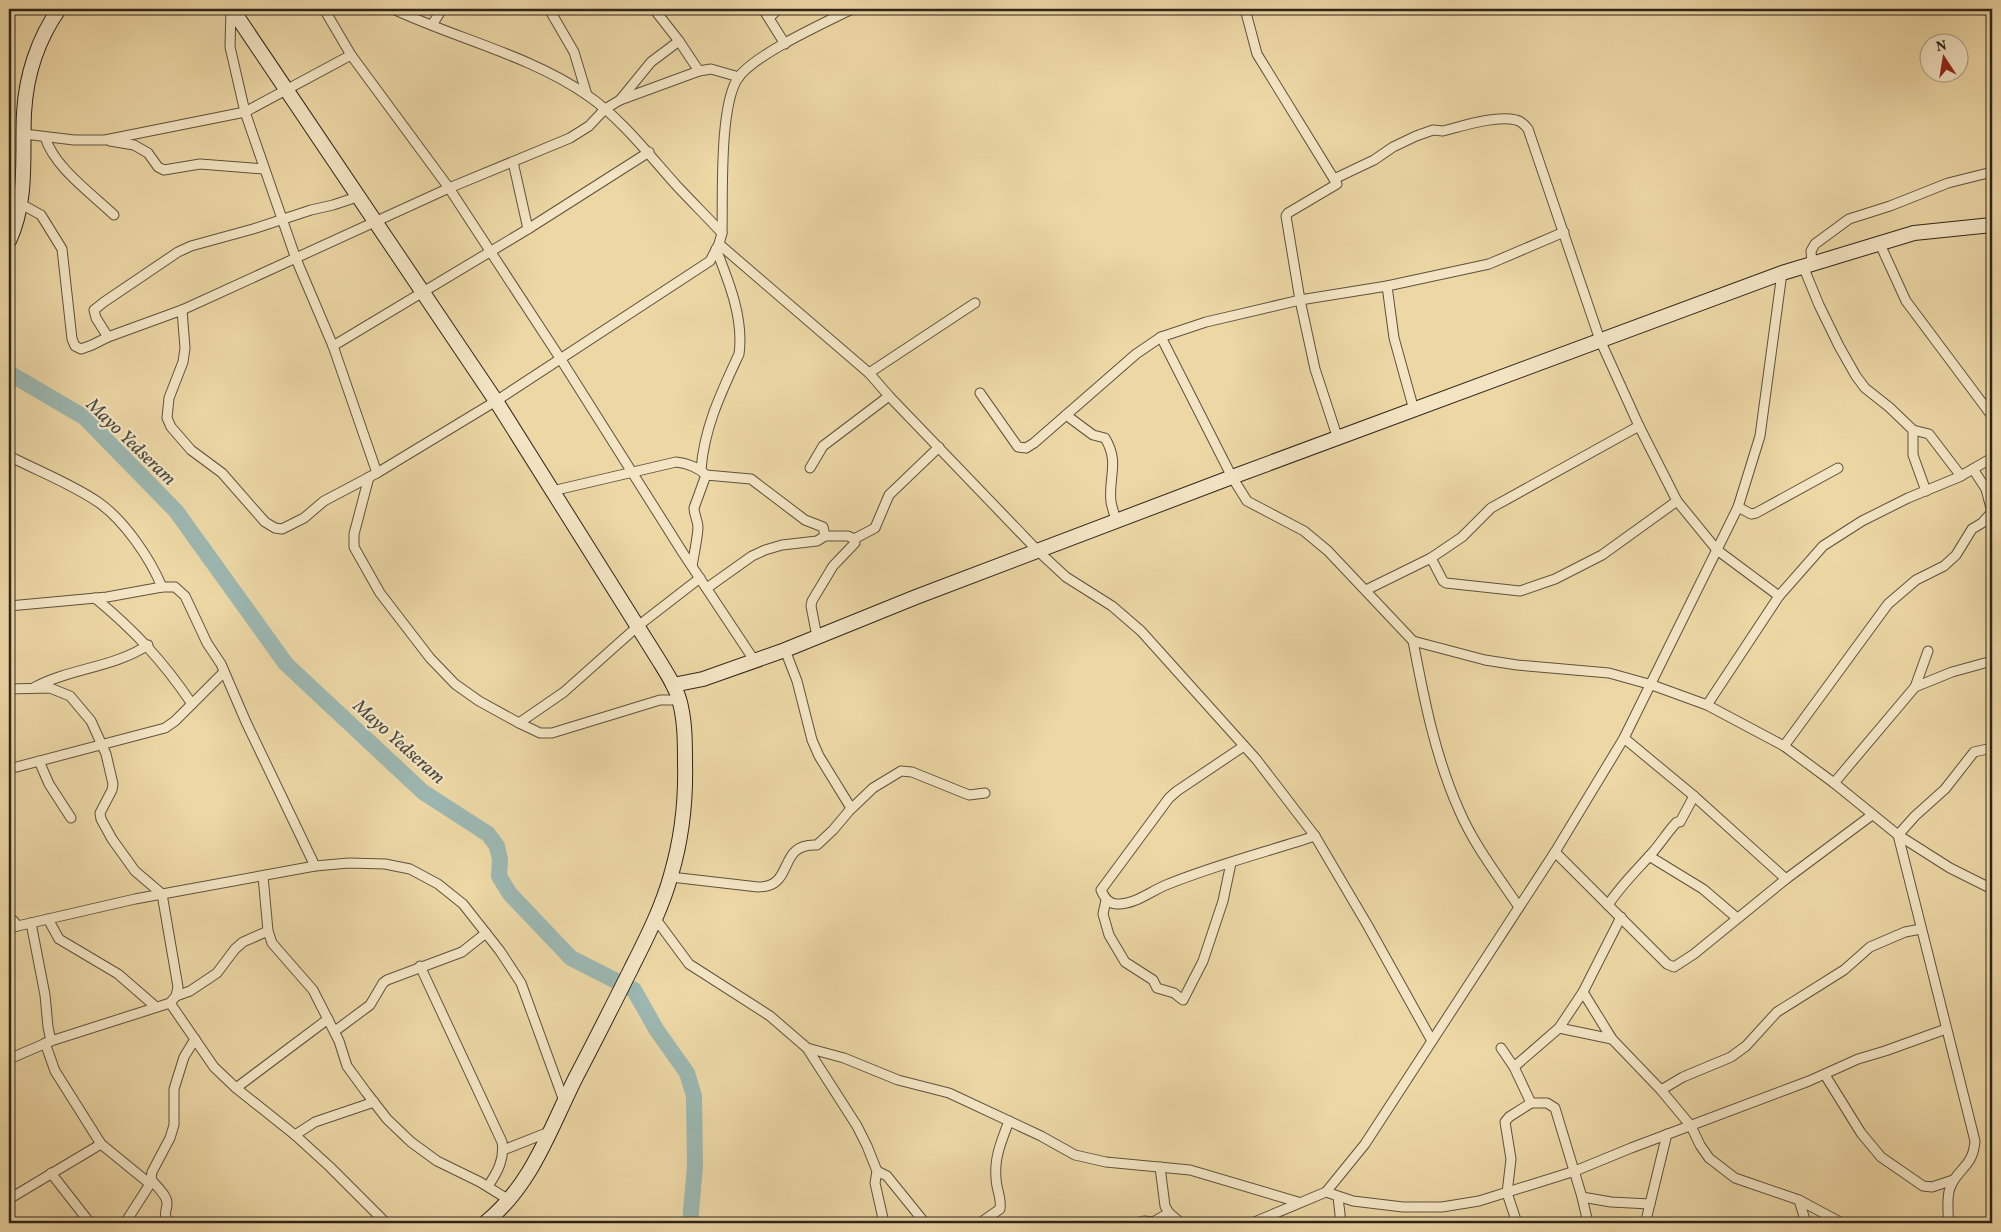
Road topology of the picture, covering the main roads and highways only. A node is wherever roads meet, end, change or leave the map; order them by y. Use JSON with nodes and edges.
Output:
{"nodes":[{"id":1,"x":59,"y":9,"type":"edge"},
{"id":2,"x":232,"y":9,"type":"edge"},
{"id":3,"x":1992,"y":224,"type":"edge"},
{"id":4,"x":9,"y":240,"type":"edge"},
{"id":5,"x":703,"y":679,"type":"junction"},
{"id":6,"x":673,"y":685,"type":"junction"},
{"id":7,"x":679,"y":700,"type":"junction"},
{"id":8,"x":485,"y":1223,"type":"edge"}],
"edges":[{"from":1,"to":4,"type":"main road"},
{"from":2,"to":6,"type":"main road"},
{"from":3,"to":5,"type":"main road"},
{"from":5,"to":6,"type":"main road"},
{"from":5,"to":7,"type":"main road"},
{"from":6,"to":7,"type":"main road"},
{"from":7,"to":8,"type":"main road"}]}
